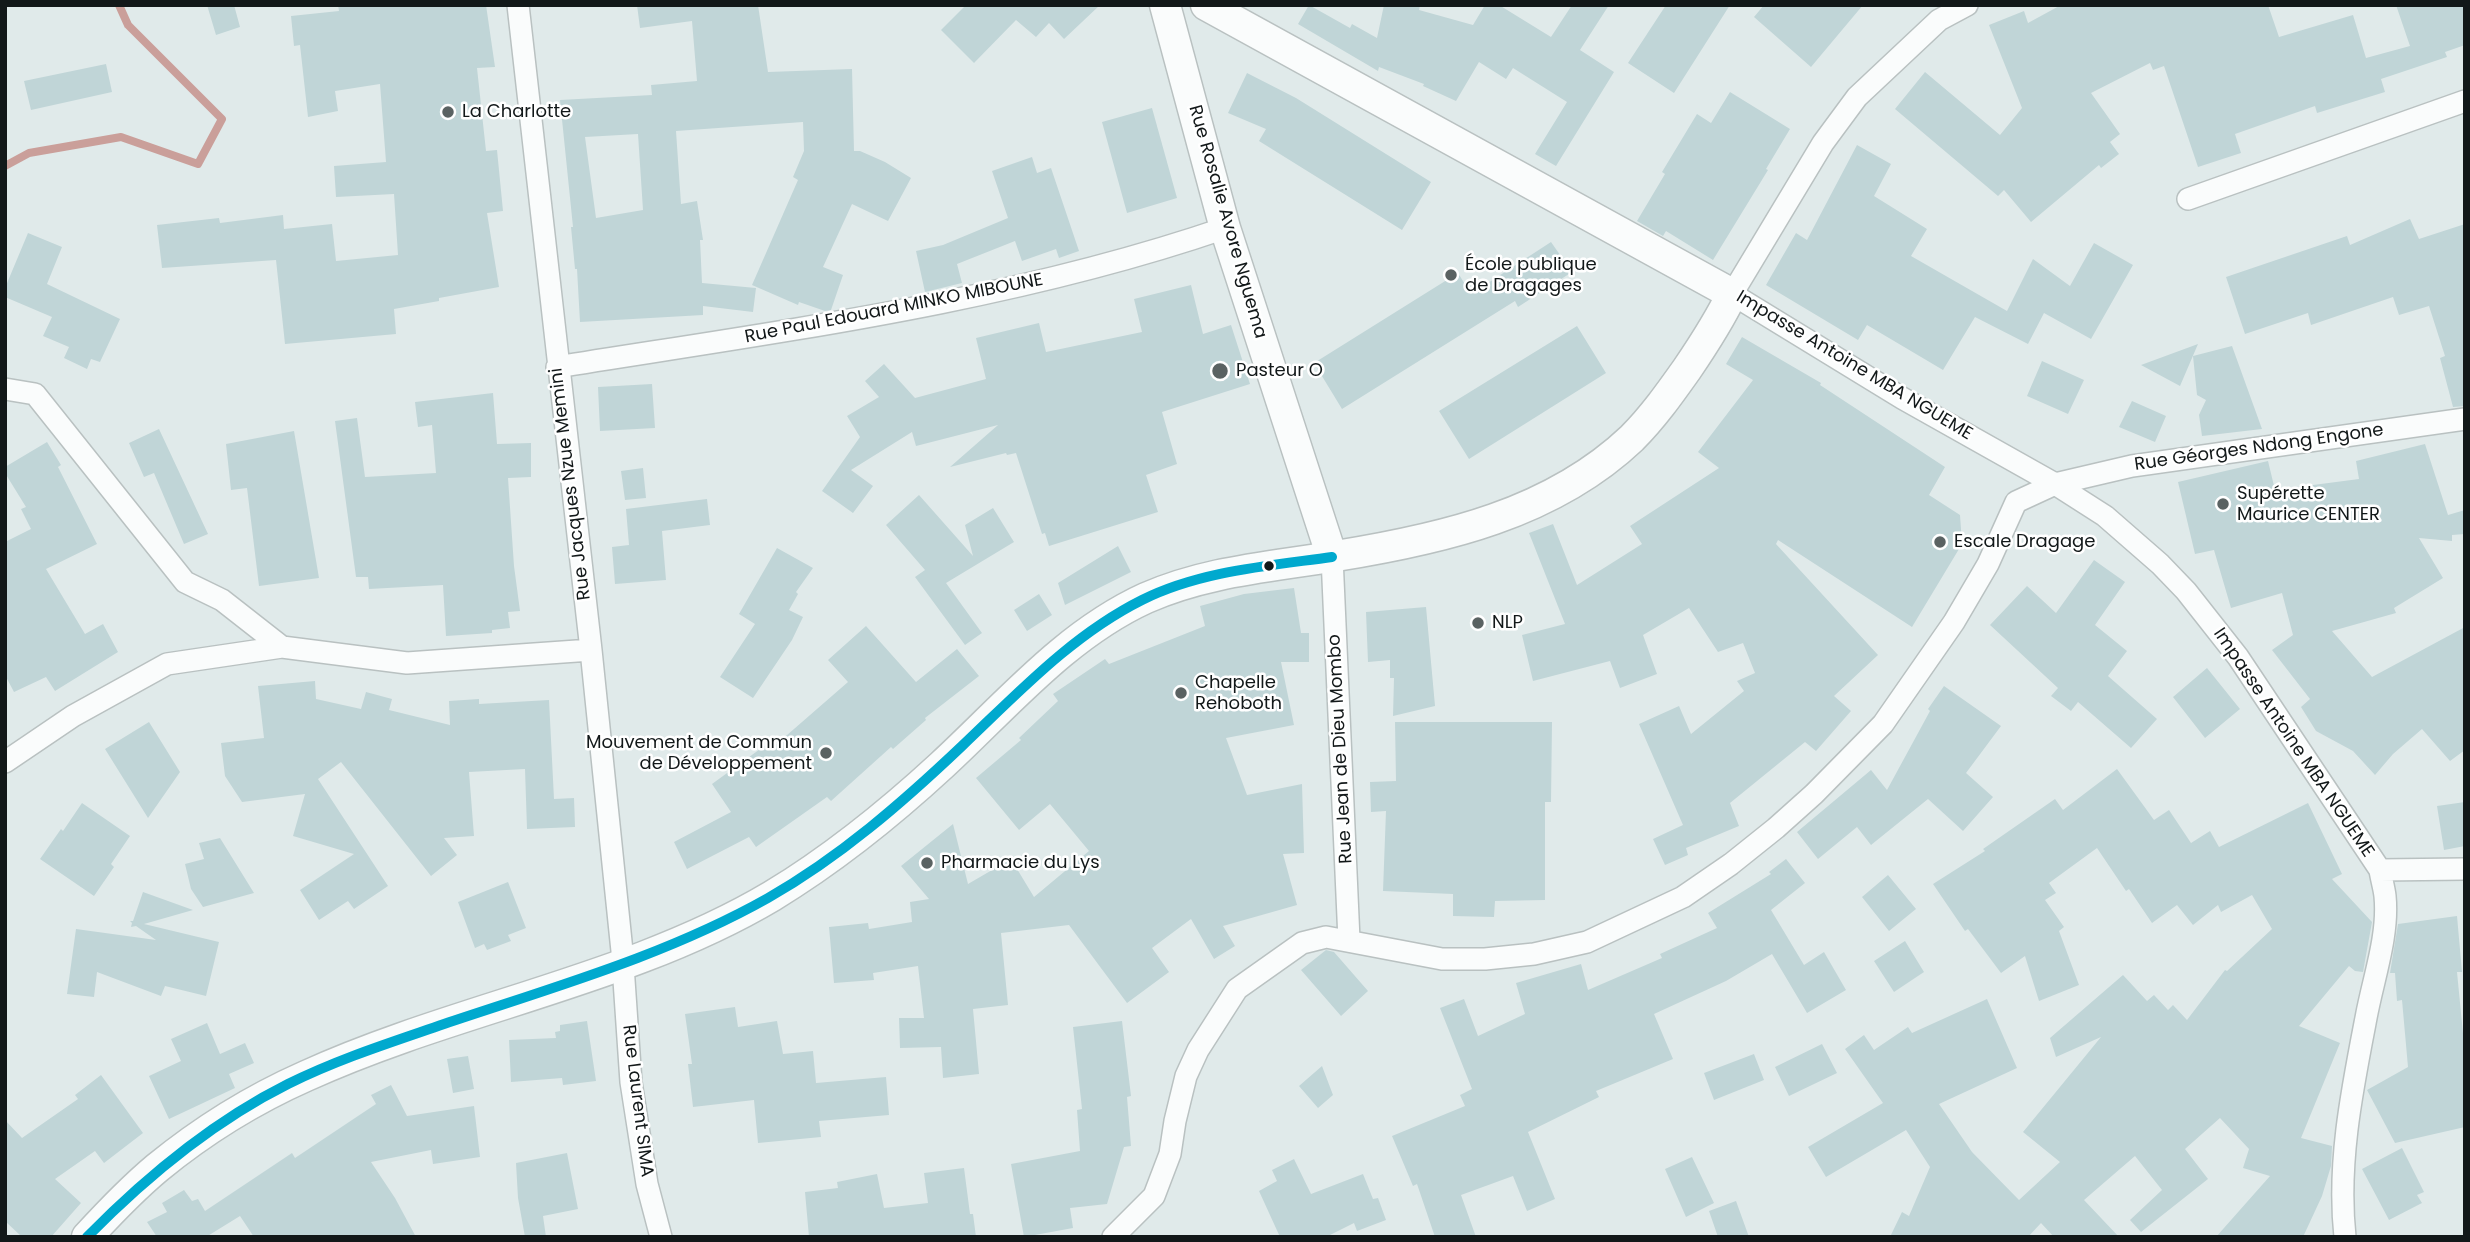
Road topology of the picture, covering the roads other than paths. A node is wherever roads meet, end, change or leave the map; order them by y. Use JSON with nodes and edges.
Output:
{"nodes":[{"id":1,"x":518,"y":5,"type":"edge"},
{"id":2,"x":1165,"y":5,"type":"edge"},
{"id":3,"x":1966,"y":5,"type":"edge"},
{"id":4,"x":1219,"y":8,"type":"edge"},
{"id":5,"x":2465,"y":101,"type":"edge"},
{"id":6,"x":2188,"y":199,"type":"dead end"},
{"id":7,"x":1225,"y":228,"type":"junction"},
{"id":8,"x":1732,"y":294,"type":"junction"},
{"id":9,"x":557,"y":367,"type":"junction"},
{"id":10,"x":5,"y":389,"type":"edge"},
{"id":11,"x":2465,"y":419,"type":"edge"},
{"id":12,"x":2055,"y":484,"type":"junction"},
{"id":13,"x":1332,"y":557,"type":"junction"},
{"id":14,"x":282,"y":647,"type":"junction"},
{"id":15,"x":591,"y":650,"type":"junction"},
{"id":16,"x":5,"y":762,"type":"edge"},
{"id":17,"x":2465,"y":869,"type":"edge"},
{"id":18,"x":2379,"y":870,"type":"junction"},
{"id":19,"x":1349,"y":940,"type":"junction"},
{"id":20,"x":623,"y":963,"type":"junction"},
{"id":21,"x":87,"y":1237,"type":"edge"},
{"id":22,"x":661,"y":1237,"type":"edge"},
{"id":23,"x":1112,"y":1237,"type":"edge"},
{"id":24,"x":2345,"y":1237,"type":"edge"}],
"edges":[{"from":1,"to":9,"type":"street","name":"Rue Jacques Nzue Memini"},
{"from":2,"to":7,"type":"main road","name":"Rue Rosalie Avore Nguema"},
{"from":3,"to":8,"type":"street"},
{"from":4,"to":8,"type":"main road","name":"Impasse Antoine MBA NGUEME"},
{"from":5,"to":6,"type":"street"},
{"from":7,"to":9,"type":"street","name":"Rue Paul Edouard MINKO MIBOUNE"},
{"from":7,"to":13,"type":"main road","name":"Rue Rosalie Avore Nguema"},
{"from":8,"to":12,"type":"street","name":"Impasse Antoine MBA NGUEME"},
{"from":8,"to":13,"type":"main road"},
{"from":9,"to":15,"type":"street","name":"Rue Jacques Nzue Memini"},
{"from":10,"to":14,"type":"street"},
{"from":11,"to":12,"type":"street","name":"Rue Géorges Ndong Engone"},
{"from":12,"to":18,"type":"street","name":"Impasse Antoine MBA NGUEME"},
{"from":12,"to":19,"type":"street","name":"Rue Géorges Ndong Engone"},
{"from":13,"to":19,"type":"street","name":"Rue Jean de Dieu Mombo"},
{"from":13,"to":20,"type":"main road"},
{"from":14,"to":15,"type":"street"},
{"from":14,"to":16,"type":"street"},
{"from":15,"to":20,"type":"street","name":"Rue Jacques Nzue Memini"},
{"from":17,"to":18,"type":"street"},
{"from":18,"to":24,"type":"street"},
{"from":19,"to":23,"type":"street","name":"Rue Géorges Ndong Engone"},
{"from":20,"to":21,"type":"main road"},
{"from":20,"to":22,"type":"street","name":"Rue Laurent SIMA"}]}
